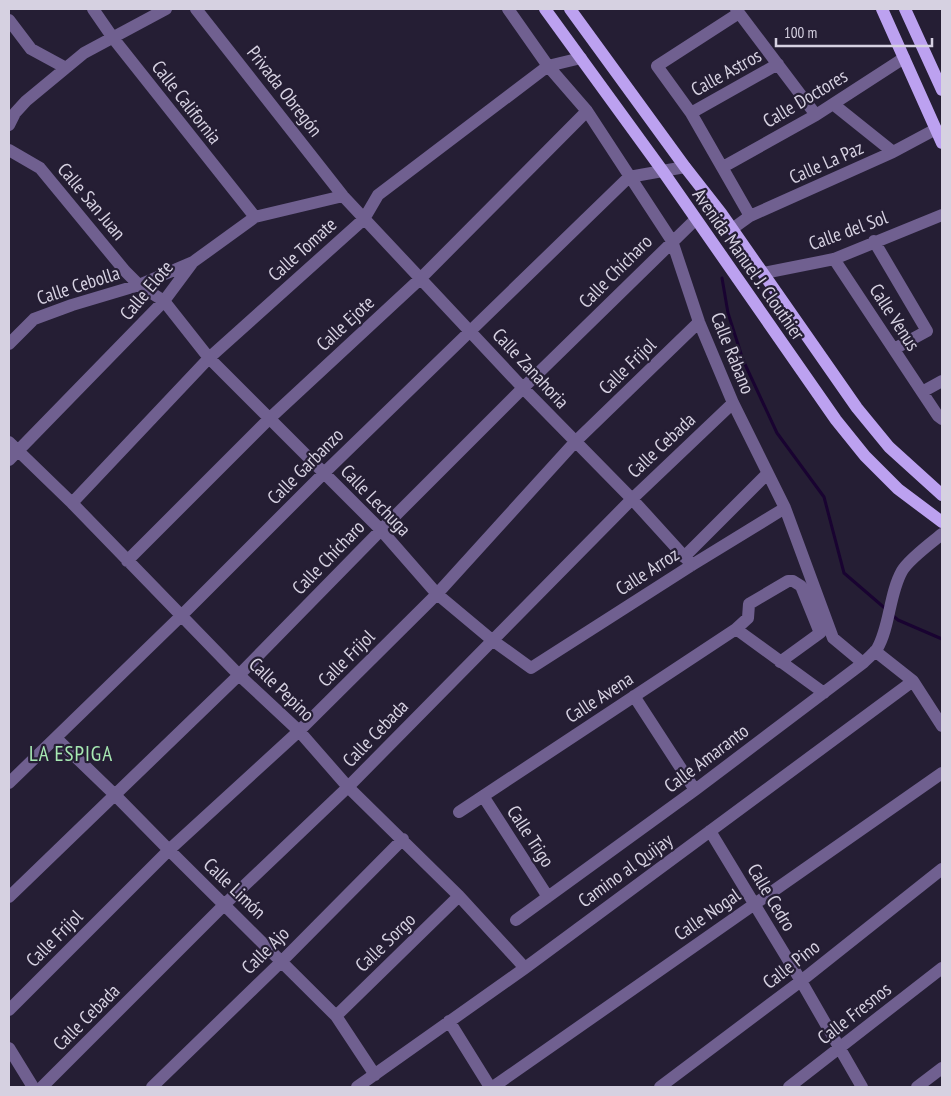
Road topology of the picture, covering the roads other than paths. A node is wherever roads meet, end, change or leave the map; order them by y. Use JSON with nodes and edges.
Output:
{"nodes":[{"id":1,"x":93,"y":9,"type":"edge"},
{"id":2,"x":166,"y":9,"type":"edge"},
{"id":3,"x":196,"y":9,"type":"edge"},
{"id":4,"x":508,"y":9,"type":"edge"},
{"id":5,"x":545,"y":9,"type":"edge"},
{"id":6,"x":570,"y":9,"type":"edge"},
{"id":7,"x":882,"y":9,"type":"edge"},
{"id":8,"x":905,"y":9,"type":"edge"},
{"id":9,"x":738,"y":11,"type":"edge"},
{"id":10,"x":9,"y":20,"type":"edge"},
{"id":11,"x":113,"y":38,"type":"junction"},
{"id":12,"x":581,"y":58,"type":"junction"},
{"id":13,"x":904,"y":58,"type":"junction"},
{"id":14,"x":778,"y":64,"type":"junction"},
{"id":15,"x":548,"y":66,"type":"junction"},
{"id":16,"x":66,"y":68,"type":"junction"},
{"id":17,"x":942,"y":90,"type":"edge"},
{"id":18,"x":832,"y":104,"type":"junction"},
{"id":19,"x":586,"y":111,"type":"junction"},
{"id":20,"x":691,"y":113,"type":"junction"},
{"id":21,"x":816,"y":116,"type":"junction"},
{"id":22,"x":9,"y":125,"type":"edge"},
{"id":23,"x":936,"y":129,"type":"junction"},
{"id":24,"x":942,"y":143,"type":"edge"},
{"id":25,"x":9,"y":150,"type":"edge"},
{"id":26,"x":893,"y":152,"type":"junction"},
{"id":27,"x":684,"y":166,"type":"junction"},
{"id":28,"x":723,"y":167,"type":"junction"},
{"id":29,"x":662,"y":170,"type":"junction"},
{"id":30,"x":629,"y":177,"type":"junction"},
{"id":31,"x":343,"y":196,"type":"junction"},
{"id":32,"x":942,"y":215,"type":"edge"},
{"id":33,"x":750,"y":216,"type":"junction"},
{"id":34,"x":255,"y":217,"type":"junction"},
{"id":35,"x":364,"y":219,"type":"junction"},
{"id":36,"x":695,"y":220,"type":"junction"},
{"id":37,"x":732,"y":229,"type":"junction"},
{"id":38,"x":672,"y":241,"type":"junction"},
{"id":39,"x":874,"y":241,"type":"junction"},
{"id":40,"x":834,"y":259,"type":"junction"},
{"id":41,"x":193,"y":262,"type":"junction"},
{"id":42,"x":764,"y":273,"type":"junction"},
{"id":43,"x":420,"y":279,"type":"junction"},
{"id":44,"x":139,"y":285,"type":"junction"},
{"id":45,"x":164,"y":302,"type":"junction"},
{"id":46,"x":699,"y":322,"type":"junction"},
{"id":47,"x":470,"y":330,"type":"junction"},
{"id":48,"x":9,"y":344,"type":"edge"},
{"id":49,"x":894,"y":349,"type":"junction"},
{"id":50,"x":209,"y":358,"type":"junction"},
{"id":51,"x":942,"y":381,"type":"edge"},
{"id":52,"x":523,"y":388,"type":"junction"},
{"id":53,"x":922,"y":392,"type":"junction"},
{"id":54,"x":733,"y":403,"type":"junction"},
{"id":55,"x":270,"y":418,"type":"junction"},
{"id":56,"x":942,"y":419,"type":"edge"},
{"id":57,"x":9,"y":442,"type":"edge"},
{"id":58,"x":575,"y":442,"type":"junction"},
{"id":59,"x":13,"y":456,"type":"edge"},
{"id":60,"x":323,"y":474,"type":"junction"},
{"id":61,"x":767,"y":474,"type":"junction"},
{"id":62,"x":942,"y":495,"type":"edge"},
{"id":63,"x":632,"y":499,"type":"junction"},
{"id":64,"x":72,"y":504,"type":"junction"},
{"id":65,"x":785,"y":508,"type":"junction"},
{"id":66,"x":942,"y":522,"type":"edge"},
{"id":67,"x":381,"y":530,"type":"junction"},
{"id":68,"x":942,"y":534,"type":"edge"},
{"id":69,"x":127,"y":561,"type":"junction"},
{"id":70,"x":688,"y":561,"type":"junction"},
{"id":71,"x":438,"y":594,"type":"junction"},
{"id":72,"x":181,"y":616,"type":"junction"},
{"id":73,"x":736,"y":629,"type":"junction"},
{"id":74,"x":492,"y":640,"type":"junction"},
{"id":75,"x":878,"y":647,"type":"junction"},
{"id":76,"x":780,"y":662,"type":"junction"},
{"id":77,"x":863,"y":663,"type":"junction"},
{"id":78,"x":531,"y":668,"type":"joint"},
{"id":79,"x":239,"y":675,"type":"junction"},
{"id":80,"x":913,"y":681,"type":"junction"},
{"id":81,"x":824,"y":692,"type":"junction"},
{"id":82,"x":634,"y":696,"type":"junction"},
{"id":83,"x":942,"y":726,"type":"edge"},
{"id":84,"x":300,"y":731,"type":"junction"},
{"id":85,"x":56,"y":738,"type":"junction"},
{"id":86,"x":942,"y":773,"type":"edge"},
{"id":87,"x":9,"y":783,"type":"edge"},
{"id":88,"x":348,"y":787,"type":"junction"},
{"id":89,"x":696,"y":790,"type":"junction"},
{"id":90,"x":115,"y":794,"type":"junction"},
{"id":91,"x":483,"y":796,"type":"junction"},
{"id":92,"x":459,"y":812,"type":"dead end"},
{"id":93,"x":710,"y":831,"type":"junction"},
{"id":94,"x":403,"y":839,"type":"junction"},
{"id":95,"x":169,"y":850,"type":"junction"},
{"id":96,"x":942,"y":868,"type":"edge"},
{"id":97,"x":459,"y":896,"type":"junction"},
{"id":98,"x":9,"y":897,"type":"edge"},
{"id":99,"x":548,"y":897,"type":"junction"},
{"id":100,"x":225,"y":904,"type":"junction"},
{"id":101,"x":754,"y":904,"type":"junction"},
{"id":102,"x":516,"y":920,"type":"dead end"},
{"id":103,"x":282,"y":961,"type":"junction"},
{"id":104,"x":524,"y":968,"type":"junction"},
{"id":105,"x":942,"y":968,"type":"edge"},
{"id":106,"x":801,"y":981,"type":"junction"},
{"id":107,"x":9,"y":1010,"type":"edge"},
{"id":108,"x":336,"y":1016,"type":"junction"},
{"id":109,"x":450,"y":1021,"type":"junction"},
{"id":110,"x":9,"y":1048,"type":"edge"},
{"id":111,"x":839,"y":1049,"type":"junction"},
{"id":112,"x":13,"y":1065,"type":"edge"},
{"id":113,"x":942,"y":1068,"type":"edge"},
{"id":114,"x":375,"y":1075,"type":"junction"},
{"id":115,"x":33,"y":1087,"type":"edge"},
{"id":116,"x":42,"y":1087,"type":"edge"},
{"id":117,"x":152,"y":1087,"type":"edge"},
{"id":118,"x":357,"y":1087,"type":"edge"},
{"id":119,"x":492,"y":1087,"type":"edge"},
{"id":120,"x":660,"y":1087,"type":"edge"},
{"id":121,"x":789,"y":1087,"type":"edge"},
{"id":122,"x":862,"y":1087,"type":"edge"},
{"id":123,"x":917,"y":1087,"type":"edge"}],
"edges":[{"from":1,"to":11,"type":"street","name":"Calle California"},
{"from":2,"to":11,"type":"street"},
{"from":3,"to":31,"type":"street","name":"Privada Obregón"},
{"from":4,"to":15,"type":"street","name":"Calle Rábano"},
{"from":5,"to":12,"type":"main road","name":"Avenida Manuel J. Clouthier"},
{"from":6,"to":27,"type":"main road","name":"Avenida Manuel J. Clouthier"},
{"from":7,"to":13,"type":"main road"},
{"from":8,"to":17,"type":"main road"},
{"from":9,"to":14,"type":"street"},
{"from":9,"to":20,"type":"street"},
{"from":10,"to":16,"type":"street"},
{"from":11,"to":16,"type":"street"},
{"from":11,"to":34,"type":"street","name":"Calle California"},
{"from":12,"to":15,"type":"street","name":"Calle Tomate"},
{"from":12,"to":29,"type":"main road","name":"Avenida Manuel J. Clouthier"},
{"from":13,"to":18,"type":"street","name":"Calle Doctores"},
{"from":13,"to":23,"type":"main road"},
{"from":14,"to":20,"type":"street","name":"Calle Astros"},
{"from":14,"to":21,"type":"street"},
{"from":15,"to":19,"type":"street","name":"Calle Rábano"},
{"from":15,"to":35,"type":"street","name":"Calle Tomate"},
{"from":16,"to":22,"type":"street"},
{"from":18,"to":21,"type":"street","name":"Calle Doctores"},
{"from":18,"to":26,"type":"street"},
{"from":19,"to":30,"type":"street","name":"Calle Rábano"},
{"from":19,"to":43,"type":"street","name":"Calle Ejote"},
{"from":20,"to":28,"type":"street"},
{"from":21,"to":28,"type":"street","name":"Calle Doctores"},
{"from":23,"to":24,"type":"main road"},
{"from":23,"to":26,"type":"street","name":"Calle La Paz"},
{"from":25,"to":44,"type":"street","name":"Calle San Juan"},
{"from":26,"to":33,"type":"street","name":"Calle La Paz"},
{"from":27,"to":29,"type":"street"},
{"from":27,"to":37,"type":"main road","name":"Avenida Manuel J. Clouthier"},
{"from":28,"to":33,"type":"street"},
{"from":29,"to":30,"type":"street"},
{"from":29,"to":36,"type":"main road","name":"Avenida Manuel J. Clouthier"},
{"from":30,"to":38,"type":"street","name":"Calle Rábano"},
{"from":30,"to":47,"type":"street","name":"Calle Garbanzo"},
{"from":31,"to":34,"type":"street","name":"Calle Elote"},
{"from":31,"to":35,"type":"street","name":"Calle Zanahoria"},
{"from":32,"to":39,"type":"street","name":"Calle del Sol"},
{"from":33,"to":37,"type":"street","name":"Calle La Paz"},
{"from":34,"to":41,"type":"street","name":"Calle Elote"},
{"from":35,"to":43,"type":"street","name":"Calle Zanahoria"},
{"from":35,"to":50,"type":"street","name":"Calle Tomate"},
{"from":36,"to":38,"type":"street","name":"Calle Chícharo"},
{"from":36,"to":66,"type":"main road","name":"Avenida Manuel J. Clouthier"},
{"from":37,"to":42,"type":"main road","name":"Avenida Manuel J. Clouthier"},
{"from":38,"to":46,"type":"street","name":"Calle Rábano"},
{"from":38,"to":52,"type":"street","name":"Calle Chícharo"},
{"from":39,"to":40,"type":"street","name":"Calle del Sol"},
{"from":39,"to":49,"type":"street"},
{"from":40,"to":42,"type":"street","name":"Calle del Sol"},
{"from":40,"to":49,"type":"street","name":"Calle Venus"},
{"from":41,"to":44,"type":"street","name":"Calle Cebolla"},
{"from":41,"to":45,"type":"street","name":"Calle Elote"},
{"from":42,"to":62,"type":"main road","name":"Avenida Manuel J. Clouthier"},
{"from":43,"to":47,"type":"street","name":"Calle Zanahoria"},
{"from":43,"to":55,"type":"street","name":"Calle Ejote"},
{"from":44,"to":45,"type":"street","name":"Calle Lechuga"},
{"from":44,"to":48,"type":"street","name":"Calle Cebolla"},
{"from":45,"to":50,"type":"street","name":"Calle Lechuga"},
{"from":45,"to":59,"type":"street","name":"Calle Elote"},
{"from":46,"to":54,"type":"street","name":"Calle Rábano"},
{"from":46,"to":58,"type":"street","name":"Calle Frijol"},
{"from":47,"to":52,"type":"street","name":"Calle Zanahoria"},
{"from":47,"to":60,"type":"street","name":"Calle Garbanzo"},
{"from":49,"to":53,"type":"street","name":"Calle Venus"},
{"from":50,"to":55,"type":"street","name":"Calle Lechuga"},
{"from":50,"to":64,"type":"street","name":"Calle Tomate"},
{"from":51,"to":53,"type":"street"},
{"from":52,"to":58,"type":"street","name":"Calle Zanahoria"},
{"from":52,"to":67,"type":"street","name":"Calle Chícharo"},
{"from":53,"to":56,"type":"street","name":"Calle Venus"},
{"from":54,"to":61,"type":"street","name":"Calle Rábano"},
{"from":54,"to":63,"type":"street","name":"Calle Cebada"},
{"from":55,"to":60,"type":"street","name":"Calle Lechuga"},
{"from":55,"to":69,"type":"street","name":"Calle Ejote"},
{"from":57,"to":59,"type":"street","name":"Calle Pepino"},
{"from":58,"to":63,"type":"street","name":"Calle Zanahoria"},
{"from":58,"to":71,"type":"street","name":"Calle Frijol"},
{"from":59,"to":64,"type":"street","name":"Calle Pepino"},
{"from":60,"to":67,"type":"street","name":"Calle Lechuga"},
{"from":60,"to":72,"type":"street","name":"Calle Garbanzo"},
{"from":61,"to":65,"type":"street","name":"Calle Rábano"},
{"from":61,"to":70,"type":"street","name":"Calle Arroz"},
{"from":63,"to":70,"type":"street","name":"Calle Zanahoria"},
{"from":63,"to":74,"type":"street","name":"Calle Cebada"},
{"from":64,"to":69,"type":"street","name":"Calle Pepino"},
{"from":65,"to":70,"type":"street","name":"Calle Arroz"},
{"from":65,"to":77,"type":"street","name":"Calle Rábano"},
{"from":67,"to":71,"type":"street","name":"Calle Lechuga"},
{"from":67,"to":79,"type":"street","name":"Calle Chícharo"},
{"from":68,"to":75,"type":"street"},
{"from":69,"to":72,"type":"street","name":"Calle Pepino"},
{"from":70,"to":78,"type":"street","name":"Calle Arroz"},
{"from":71,"to":74,"type":"street","name":"Calle Lechuga"},
{"from":71,"to":84,"type":"street","name":"Calle Frijol"},
{"from":72,"to":79,"type":"street","name":"Calle Pepino"},
{"from":72,"to":85,"type":"street","name":"Calle Garbanzo"},
{"from":73,"to":76,"type":"street"},
{"from":73,"to":76,"type":"street"},
{"from":73,"to":82,"type":"street","name":"Calle Avena"},
{"from":74,"to":78,"type":"street","name":"Calle Lechuga"},
{"from":74,"to":88,"type":"street","name":"Calle Cebada"},
{"from":75,"to":77,"type":"street","name":"Calle Amaranto"},
{"from":75,"to":80,"type":"street"},
{"from":76,"to":81,"type":"street"},
{"from":77,"to":81,"type":"street","name":"Calle Amaranto"},
{"from":79,"to":84,"type":"street","name":"Calle Pepino"},
{"from":79,"to":90,"type":"street","name":"Calle Chícharo"},
{"from":80,"to":83,"type":"street"},
{"from":80,"to":93,"type":"street","name":"Camino al Quijay"},
{"from":81,"to":89,"type":"street","name":"Calle Amaranto"},
{"from":82,"to":89,"type":"street"},
{"from":82,"to":91,"type":"street","name":"Calle Avena"},
{"from":84,"to":88,"type":"street","name":"Calle Pepino"},
{"from":84,"to":95,"type":"street","name":"Calle Frijol"},
{"from":85,"to":87,"type":"street","name":"Calle Garbanzo"},
{"from":85,"to":90,"type":"street","name":"Calle Limón"},
{"from":86,"to":101,"type":"street","name":"Calle Nogal"},
{"from":88,"to":94,"type":"street","name":"Calle Pepino"},
{"from":88,"to":100,"type":"street","name":"Calle Cebada"},
{"from":89,"to":99,"type":"street","name":"Calle Amaranto"},
{"from":90,"to":95,"type":"street","name":"Calle Limón"},
{"from":90,"to":98,"type":"street","name":"Calle Chícharo"},
{"from":91,"to":92,"type":"street","name":"Calle Avena"},
{"from":91,"to":99,"type":"street","name":"Calle Trigo"},
{"from":93,"to":101,"type":"street","name":"Calle Cedro"},
{"from":93,"to":104,"type":"street","name":"Camino al Quijay"},
{"from":94,"to":97,"type":"street","name":"Calle Pepino"},
{"from":94,"to":103,"type":"street","name":"Calle Ajo"},
{"from":95,"to":100,"type":"street","name":"Calle Limón"},
{"from":95,"to":107,"type":"street","name":"Calle Frijol"},
{"from":96,"to":106,"type":"street","name":"Calle Pino"},
{"from":97,"to":104,"type":"street","name":"Calle Pepino"},
{"from":97,"to":108,"type":"street","name":"Calle Sorgo"},
{"from":99,"to":102,"type":"street","name":"Calle Amaranto"},
{"from":100,"to":103,"type":"street","name":"Calle Limón"},
{"from":100,"to":116,"type":"street","name":"Calle Cebada"},
{"from":101,"to":106,"type":"street","name":"Calle Cedro"},
{"from":101,"to":119,"type":"street","name":"Calle Nogal"},
{"from":103,"to":108,"type":"street","name":"Calle Limón"},
{"from":103,"to":117,"type":"street","name":"Calle Ajo"},
{"from":104,"to":109,"type":"street","name":"Camino al Quijay"},
{"from":105,"to":111,"type":"street","name":"Calle Fresnos"},
{"from":106,"to":111,"type":"street","name":"Calle Cedro"},
{"from":106,"to":120,"type":"street","name":"Calle Pino"},
{"from":108,"to":114,"type":"street","name":"Calle Limón"},
{"from":109,"to":114,"type":"street","name":"Camino al Quijay"},
{"from":109,"to":119,"type":"street"},
{"from":110,"to":112,"type":"street"},
{"from":111,"to":121,"type":"street","name":"Calle Fresnos"},
{"from":111,"to":122,"type":"street","name":"Calle Cedro"},
{"from":112,"to":115,"type":"street"},
{"from":113,"to":123,"type":"street"},
{"from":114,"to":118,"type":"street","name":"Camino al Quijay"}]}
